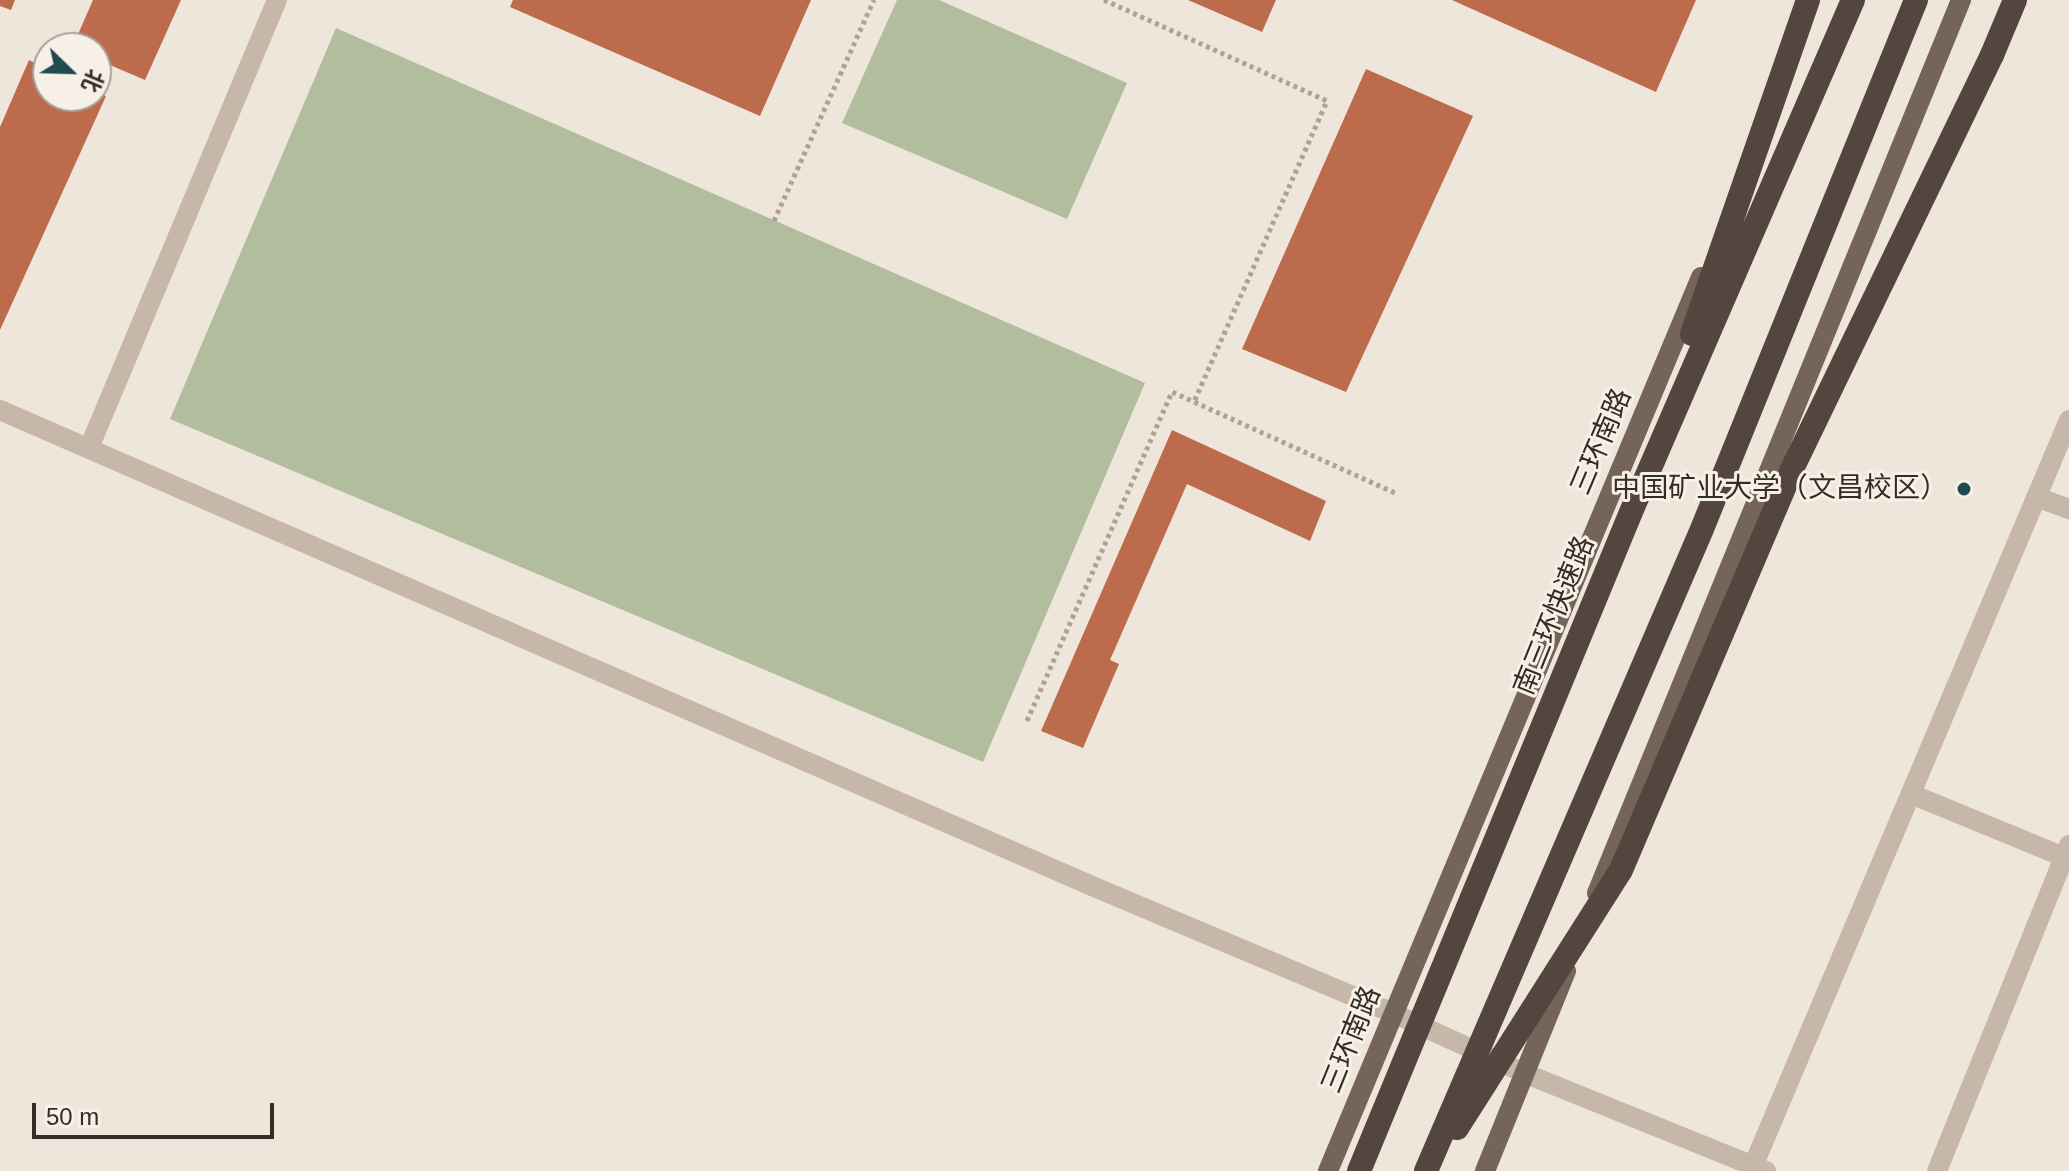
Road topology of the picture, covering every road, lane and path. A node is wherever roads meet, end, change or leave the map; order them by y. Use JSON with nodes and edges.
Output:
{"nodes":[{"id":1,"x":277,"y":0,"type":"edge"},
{"id":2,"x":874,"y":0,"type":"edge"},
{"id":3,"x":1104,"y":0,"type":"edge"},
{"id":4,"x":1808,"y":0,"type":"edge"},
{"id":5,"x":1817,"y":0,"type":"edge"},
{"id":6,"x":1853,"y":0,"type":"edge"},
{"id":7,"x":1916,"y":0,"type":"edge"},
{"id":8,"x":1961,"y":0,"type":"edge"},
{"id":9,"x":2015,"y":0,"type":"edge"},
{"id":10,"x":774,"y":221,"type":"dead end"},
{"id":11,"x":1194,"y":402,"type":"junction"},
{"id":12,"x":0,"y":410,"type":"edge"},
{"id":13,"x":2069,"y":420,"type":"edge"},
{"id":14,"x":89,"y":448,"type":"junction"},
{"id":15,"x":1397,"y":494,"type":"dead end"},
{"id":16,"x":2036,"y":497,"type":"junction"},
{"id":17,"x":2069,"y":509,"type":"edge"},
{"id":18,"x":1631,"y":512,"type":"junction"},
{"id":19,"x":1027,"y":721,"type":"dead end"},
{"id":20,"x":1911,"y":794,"type":"junction"},
{"id":21,"x":2067,"y":851,"type":"edge"},
{"id":22,"x":1393,"y":1013,"type":"junction"},
{"id":23,"x":1524,"y":1073,"type":"junction"},
{"id":24,"x":1757,"y":1169,"type":"edge"},
{"id":25,"x":1328,"y":1171,"type":"edge"},
{"id":26,"x":1359,"y":1171,"type":"edge"},
{"id":27,"x":1428,"y":1171,"type":"edge"},
{"id":28,"x":1485,"y":1171,"type":"edge"},
{"id":29,"x":1937,"y":1171,"type":"edge"}],
"edges":[{"from":1,"to":14,"type":"street"},
{"from":2,"to":10,"type":"path"},
{"from":3,"to":11,"type":"path"},
{"from":4,"to":18,"type":"highway","bridge":true},
{"from":5,"to":22,"type":"main road","name":"三环南路"},
{"from":6,"to":18,"type":"highway","name":"南三环快速路","bridge":true},
{"from":7,"to":27,"type":"highway","bridge":true},
{"from":8,"to":23,"type":"main road"},
{"from":9,"to":27,"type":"highway","bridge":true},
{"from":11,"to":15,"type":"path"},
{"from":11,"to":19,"type":"path"},
{"from":12,"to":14,"type":"street"},
{"from":13,"to":16,"type":"street"},
{"from":14,"to":22,"type":"street"},
{"from":16,"to":17,"type":"street"},
{"from":16,"to":20,"type":"street"},
{"from":18,"to":26,"type":"highway","name":"南三环快速路","bridge":true},
{"from":20,"to":21,"type":"street"},
{"from":20,"to":24,"type":"street"},
{"from":21,"to":29,"type":"street"},
{"from":22,"to":23,"type":"street"},
{"from":22,"to":25,"type":"main road","name":"三环南路"},
{"from":23,"to":24,"type":"street"},
{"from":23,"to":28,"type":"main road"}]}
